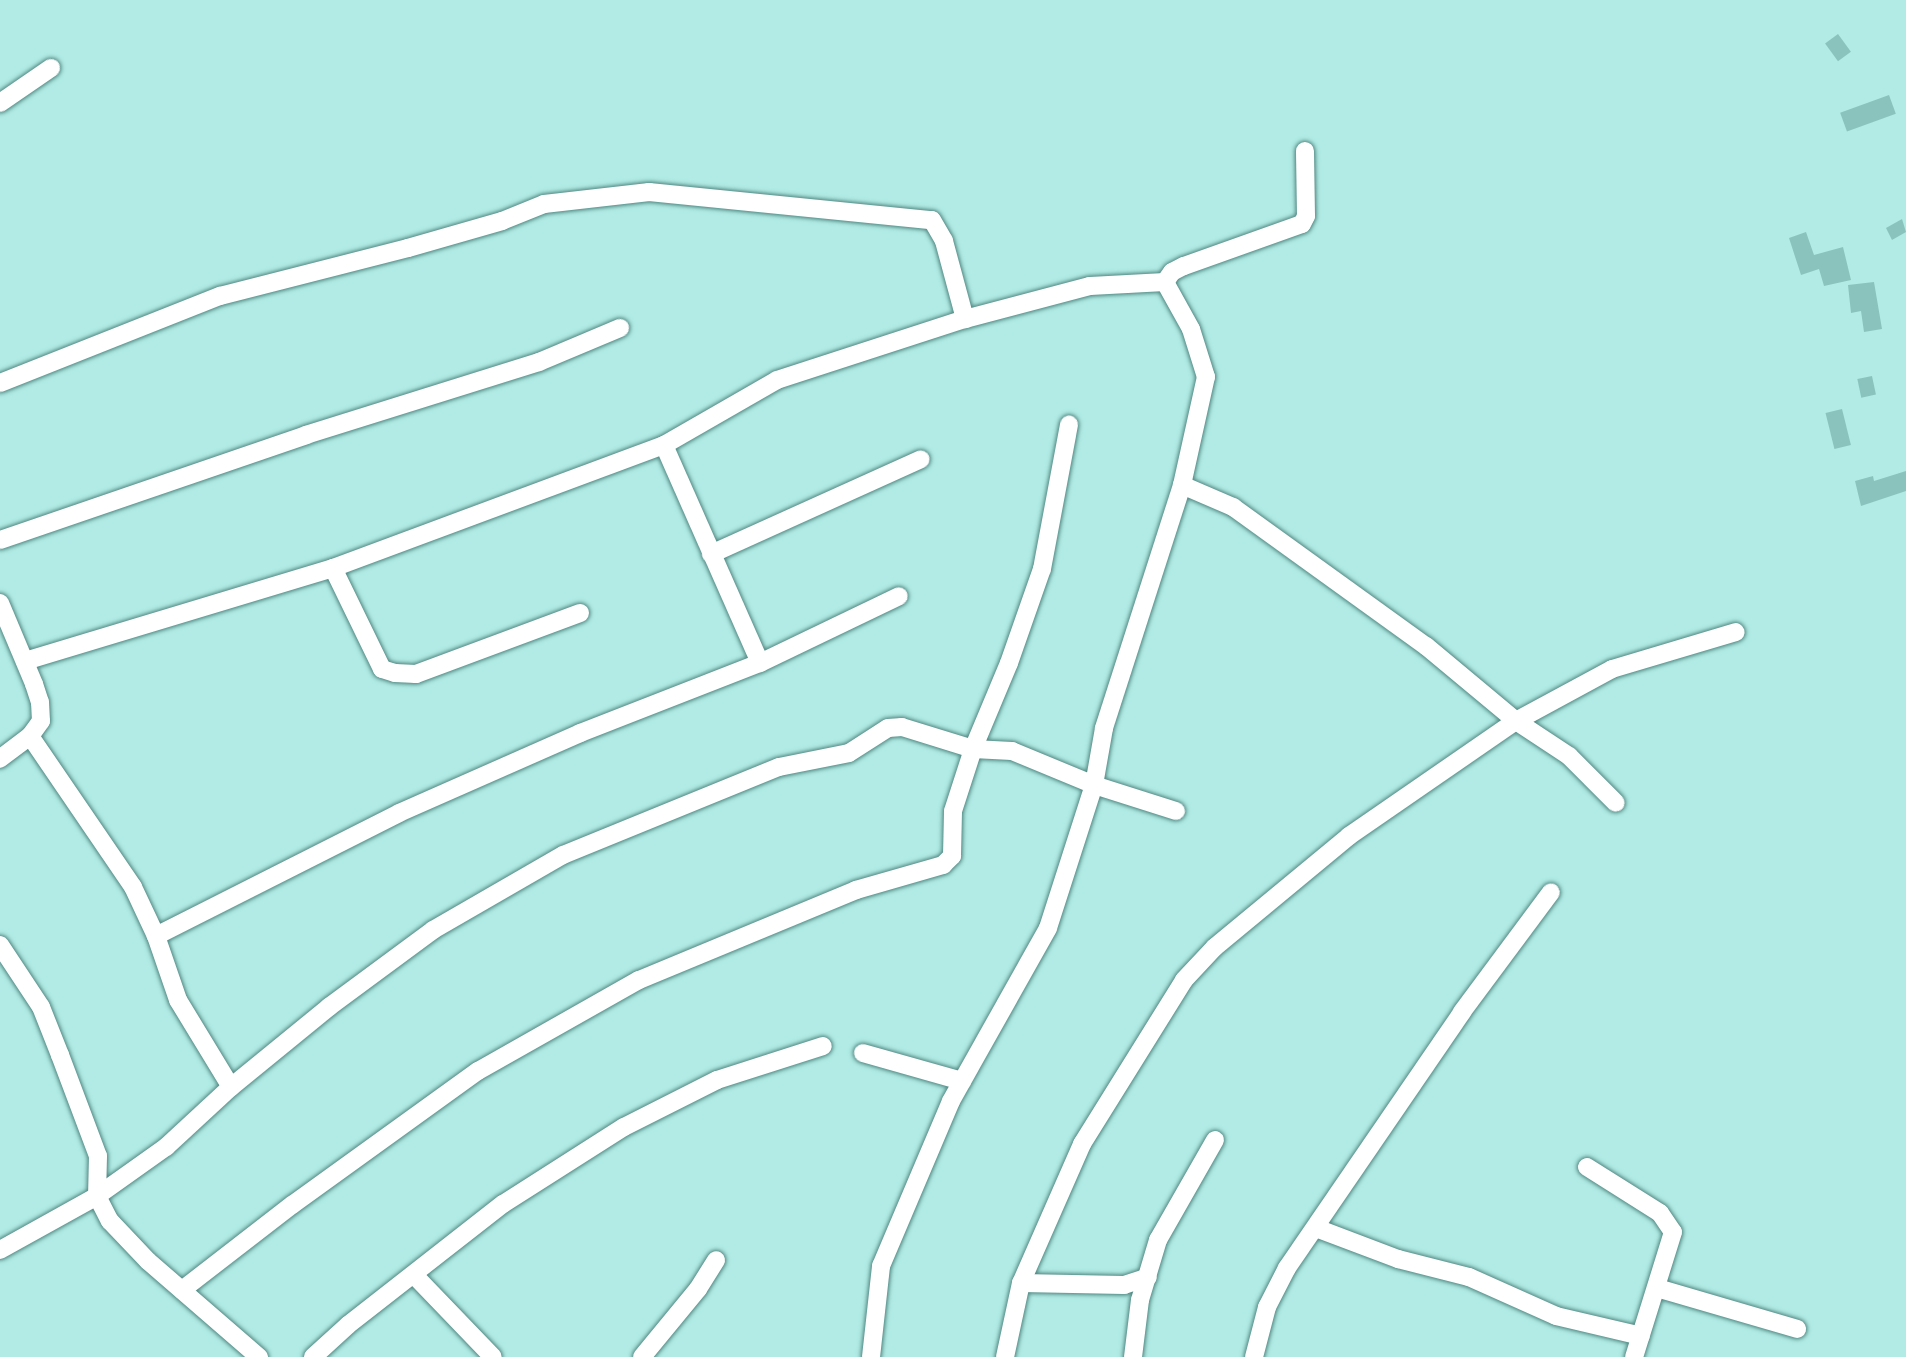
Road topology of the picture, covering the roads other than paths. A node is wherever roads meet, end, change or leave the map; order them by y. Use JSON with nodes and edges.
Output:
{"nodes":[{"id":1,"x":51,"y":68,"type":"dead end"},
{"id":2,"x":0,"y":103,"type":"edge"},
{"id":3,"x":1305,"y":151,"type":"dead end"},
{"id":4,"x":1165,"y":282,"type":"junction"},
{"id":5,"x":965,"y":319,"type":"junction"},
{"id":6,"x":620,"y":328,"type":"dead end"},
{"id":7,"x":0,"y":383,"type":"edge"},
{"id":8,"x":1069,"y":425,"type":"dead end"},
{"id":9,"x":664,"y":445,"type":"junction"},
{"id":10,"x":921,"y":459,"type":"dead end"},
{"id":11,"x":1182,"y":485,"type":"junction"},
{"id":12,"x":0,"y":540,"type":"edge"},
{"id":13,"x":711,"y":554,"type":"junction"},
{"id":14,"x":333,"y":568,"type":"junction"},
{"id":15,"x":899,"y":596,"type":"dead end"},
{"id":16,"x":0,"y":603,"type":"edge"},
{"id":17,"x":580,"y":613,"type":"dead end"},
{"id":18,"x":1736,"y":632,"type":"dead end"},
{"id":19,"x":25,"y":661,"type":"junction"},
{"id":20,"x":760,"y":663,"type":"junction"},
{"id":21,"x":1516,"y":721,"type":"junction"},
{"id":22,"x":30,"y":736,"type":"junction"},
{"id":23,"x":973,"y":749,"type":"junction"},
{"id":24,"x":0,"y":759,"type":"edge"},
{"id":25,"x":1094,"y":785,"type":"junction"},
{"id":26,"x":1616,"y":803,"type":"dead end"},
{"id":27,"x":1176,"y":811,"type":"dead end"},
{"id":28,"x":1551,"y":892,"type":"dead end"},
{"id":29,"x":156,"y":936,"type":"junction"},
{"id":30,"x":0,"y":945,"type":"edge"},
{"id":31,"x":823,"y":1046,"type":"dead end"},
{"id":32,"x":863,"y":1053,"type":"dead end"},
{"id":33,"x":962,"y":1081,"type":"junction"},
{"id":34,"x":231,"y":1087,"type":"junction"},
{"id":35,"x":1215,"y":1140,"type":"dead end"},
{"id":36,"x":1587,"y":1167,"type":"dead end"},
{"id":37,"x":97,"y":1196,"type":"junction"},
{"id":38,"x":1316,"y":1228,"type":"junction"},
{"id":39,"x":0,"y":1250,"type":"edge"},
{"id":40,"x":716,"y":1260,"type":"dead end"},
{"id":41,"x":415,"y":1276,"type":"junction"},
{"id":42,"x":1148,"y":1277,"type":"junction"},
{"id":43,"x":1021,"y":1283,"type":"junction"},
{"id":44,"x":1657,"y":1288,"type":"junction"},
{"id":45,"x":182,"y":1290,"type":"junction"},
{"id":46,"x":1797,"y":1329,"type":"dead end"},
{"id":47,"x":1641,"y":1336,"type":"junction"},
{"id":48,"x":259,"y":1357,"type":"edge"},
{"id":49,"x":313,"y":1357,"type":"edge"},
{"id":50,"x":493,"y":1357,"type":"edge"},
{"id":51,"x":642,"y":1357,"type":"edge"},
{"id":52,"x":871,"y":1357,"type":"edge"},
{"id":53,"x":1005,"y":1357,"type":"edge"},
{"id":54,"x":1133,"y":1357,"type":"edge"},
{"id":55,"x":1254,"y":1357,"type":"edge"},
{"id":56,"x":1634,"y":1357,"type":"edge"}],
"edges":[{"from":1,"to":2,"type":"street"},
{"from":3,"to":4,"type":"street"},
{"from":4,"to":5,"type":"street"},
{"from":4,"to":11,"type":"street"},
{"from":5,"to":7,"type":"street"},
{"from":5,"to":9,"type":"street"},
{"from":6,"to":12,"type":"street"},
{"from":8,"to":23,"type":"street"},
{"from":9,"to":13,"type":"street"},
{"from":9,"to":14,"type":"street"},
{"from":10,"to":13,"type":"street"},
{"from":11,"to":21,"type":"street"},
{"from":11,"to":25,"type":"street"},
{"from":13,"to":20,"type":"street"},
{"from":14,"to":17,"type":"street"},
{"from":14,"to":19,"type":"street"},
{"from":15,"to":20,"type":"street"},
{"from":16,"to":19,"type":"street"},
{"from":18,"to":21,"type":"street"},
{"from":19,"to":22,"type":"street"},
{"from":20,"to":29,"type":"street"},
{"from":21,"to":26,"type":"street"},
{"from":21,"to":43,"type":"street"},
{"from":22,"to":24,"type":"street"},
{"from":22,"to":29,"type":"street"},
{"from":23,"to":25,"type":"street"},
{"from":23,"to":34,"type":"street"},
{"from":23,"to":45,"type":"street"},
{"from":25,"to":27,"type":"street"},
{"from":25,"to":33,"type":"street"},
{"from":28,"to":38,"type":"street"},
{"from":29,"to":34,"type":"street"},
{"from":30,"to":37,"type":"street"},
{"from":31,"to":41,"type":"street"},
{"from":32,"to":33,"type":"street"},
{"from":33,"to":52,"type":"street"},
{"from":34,"to":37,"type":"street"},
{"from":35,"to":42,"type":"street"},
{"from":36,"to":44,"type":"street"},
{"from":37,"to":39,"type":"street"},
{"from":37,"to":45,"type":"street"},
{"from":38,"to":47,"type":"street"},
{"from":38,"to":55,"type":"street"},
{"from":40,"to":51,"type":"street"},
{"from":41,"to":49,"type":"street"},
{"from":41,"to":50,"type":"street"},
{"from":42,"to":43,"type":"street"},
{"from":42,"to":54,"type":"street"},
{"from":43,"to":53,"type":"street"},
{"from":44,"to":46,"type":"street"},
{"from":44,"to":47,"type":"street"},
{"from":45,"to":48,"type":"street"},
{"from":47,"to":56,"type":"street"}]}
